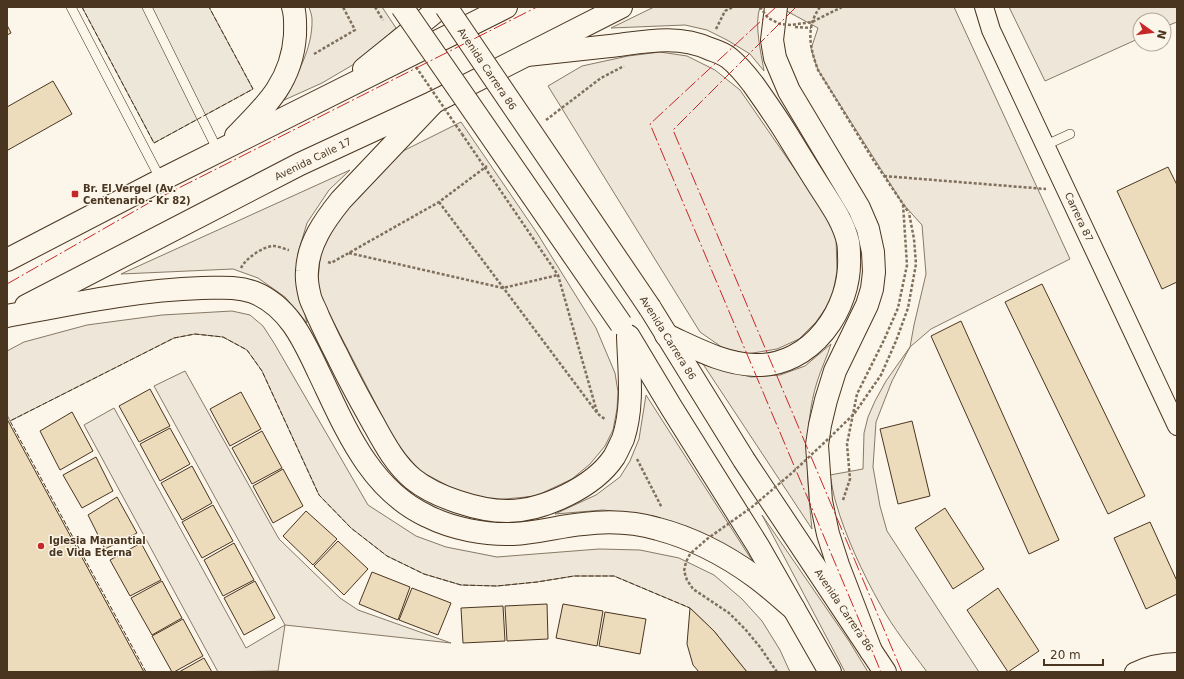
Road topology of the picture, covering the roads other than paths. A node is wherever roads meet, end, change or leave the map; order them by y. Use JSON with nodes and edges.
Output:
{"nodes":[{"id":1,"x":71,"y":7,"type":"edge"},
{"id":2,"x":147,"y":7,"type":"edge"},
{"id":3,"x":293,"y":7,"type":"edge"},
{"id":4,"x":402,"y":7,"type":"edge"},
{"id":5,"x":441,"y":7,"type":"edge"},
{"id":6,"x":446,"y":7,"type":"edge"},
{"id":7,"x":506,"y":7,"type":"edge"},
{"id":8,"x":621,"y":7,"type":"edge"},
{"id":9,"x":776,"y":7,"type":"edge"},
{"id":10,"x":984,"y":7,"type":"edge"},
{"id":11,"x":527,"y":55,"type":"junction"},
{"id":12,"x":330,"y":96,"type":"junction"},
{"id":13,"x":434,"y":102,"type":"junction"},
{"id":14,"x":1070,"y":134,"type":"dead end"},
{"id":15,"x":1046,"y":145,"type":"junction"},
{"id":16,"x":221,"y":151,"type":"junction"},
{"id":17,"x":161,"y":180,"type":"junction"},
{"id":18,"x":7,"y":260,"type":"edge"},
{"id":19,"x":7,"y":315,"type":"edge"},
{"id":20,"x":624,"y":330,"type":"junction"},
{"id":21,"x":666,"y":335,"type":"junction"},
{"id":22,"x":1177,"y":426,"type":"edge"},
{"id":23,"x":794,"y":609,"type":"junction"},
{"id":24,"x":872,"y":651,"type":"junction"},
{"id":25,"x":1177,"y":662,"type":"edge"},
{"id":26,"x":830,"y":672,"type":"edge"},
{"id":27,"x":885,"y":672,"type":"edge"},
{"id":28,"x":1134,"y":672,"type":"edge"}],
"edges":[{"from":1,"to":17,"type":"lane"},
{"from":2,"to":16,"type":"lane"},
{"from":3,"to":16,"type":"main road"},
{"from":4,"to":20,"type":"main road","bridge":true},
{"from":5,"to":12,"type":"main road"},
{"from":6,"to":21,"type":"main road","name":"Avenida Carrera 86","bridge":true},
{"from":7,"to":12,"type":"main road"},
{"from":8,"to":11,"type":"main road","name":"Avenida Calle 17"},
{"from":9,"to":24,"type":"main road"},
{"from":10,"to":15,"type":"street","name":"Carrera 87"},
{"from":11,"to":13,"type":"main road","name":"Avenida Calle 17"},
{"from":11,"to":21,"type":"main road"},
{"from":12,"to":16,"type":"main road"},
{"from":13,"to":19,"type":"main road","name":"Avenida Calle 17"},
{"from":13,"to":20,"type":"main road"},
{"from":14,"to":15,"type":"lane"},
{"from":15,"to":22,"type":"street","name":"Carrera 87"},
{"from":16,"to":17,"type":"main road"},
{"from":17,"to":18,"type":"main road"},
{"from":19,"to":23,"type":"main road"},
{"from":20,"to":23,"type":"main road"},
{"from":21,"to":24,"type":"main road","name":"Avenida Carrera 86"},
{"from":23,"to":26,"type":"main road"},
{"from":24,"to":27,"type":"main road","name":"Avenida Carrera 86"},
{"from":25,"to":28,"type":"street"}]}
